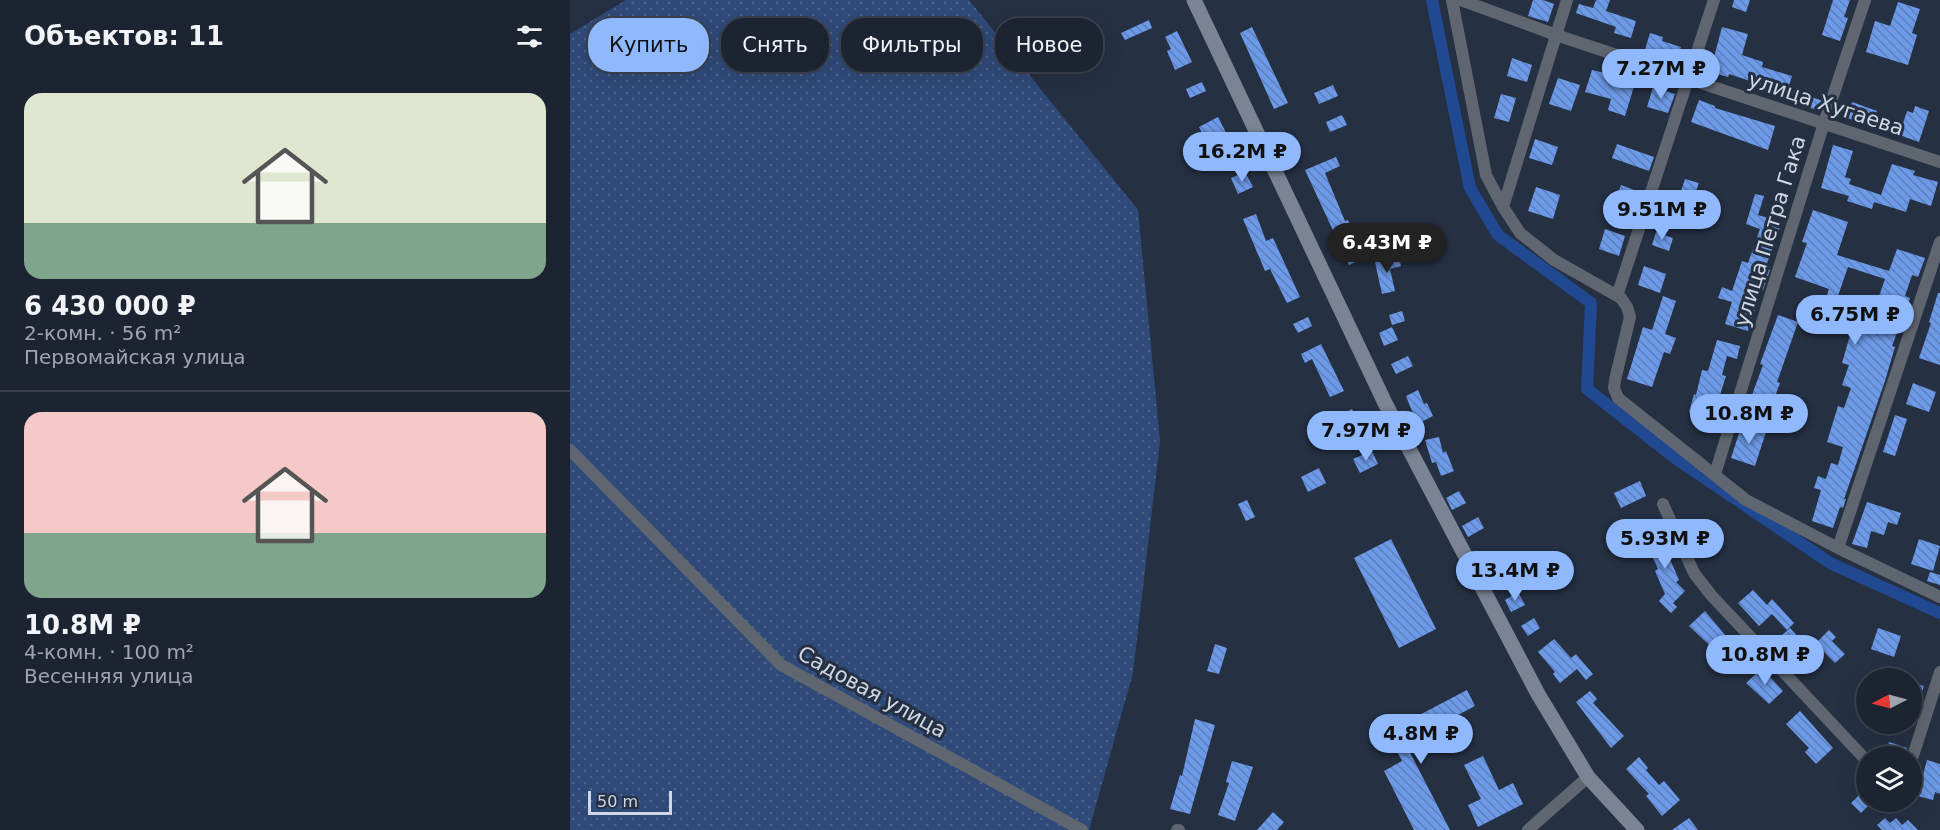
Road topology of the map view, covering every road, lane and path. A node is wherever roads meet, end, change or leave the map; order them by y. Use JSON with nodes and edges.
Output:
{"nodes":[{"id":1,"x":1194,"y":0,"type":"edge"},
{"id":2,"x":1452,"y":0,"type":"edge"},
{"id":3,"x":1461,"y":0,"type":"edge"},
{"id":4,"x":1567,"y":0,"type":"edge"},
{"id":5,"x":1714,"y":0,"type":"edge"},
{"id":6,"x":1864,"y":0,"type":"edge"},
{"id":7,"x":1556,"y":35,"type":"junction"},
{"id":8,"x":1688,"y":79,"type":"junction"},
{"id":9,"x":1824,"y":123,"type":"junction"},
{"id":10,"x":1940,"y":162,"type":"edge"},
{"id":11,"x":1503,"y":207,"type":"junction"},
{"id":12,"x":1940,"y":242,"type":"edge"},
{"id":13,"x":1617,"y":296,"type":"junction"},
{"id":14,"x":570,"y":450,"type":"edge"},
{"id":15,"x":1715,"y":474,"type":"junction"},
{"id":16,"x":1664,"y":504,"type":"dead end"},
{"id":17,"x":1838,"y":548,"type":"junction"},
{"id":18,"x":1940,"y":597,"type":"edge"},
{"id":19,"x":1940,"y":672,"type":"edge"},
{"id":20,"x":1916,"y":746,"type":"edge"},
{"id":21,"x":1856,"y":749,"type":"edge"},
{"id":22,"x":1588,"y":777,"type":"junction"},
{"id":23,"x":1082,"y":830,"type":"edge"},
{"id":24,"x":1528,"y":830,"type":"edge"},
{"id":25,"x":1637,"y":830,"type":"edge"}],
"edges":[{"from":1,"to":22,"type":"main road"},
{"from":2,"to":11,"type":"street"},
{"from":3,"to":7,"type":"street","name":"улица Хугаева"},
{"from":4,"to":7,"type":"street"},
{"from":5,"to":8,"type":"street"},
{"from":6,"to":9,"type":"street","name":"улица Петра Гака"},
{"from":7,"to":8,"type":"street","name":"улица Хугаева"},
{"from":7,"to":11,"type":"street"},
{"from":8,"to":9,"type":"street","name":"улица Хугаева"},
{"from":8,"to":13,"type":"street"},
{"from":9,"to":10,"type":"street","name":"улица Хугаева"},
{"from":9,"to":15,"type":"street","name":"улица Петра Гака"},
{"from":11,"to":13,"type":"street"},
{"from":12,"to":17,"type":"street"},
{"from":13,"to":15,"type":"street"},
{"from":14,"to":23,"type":"street","name":"Садовая улица"},
{"from":15,"to":17,"type":"street"},
{"from":16,"to":21,"type":"street"},
{"from":17,"to":18,"type":"street"},
{"from":19,"to":20,"type":"street"},
{"from":22,"to":24,"type":"street"},
{"from":22,"to":25,"type":"main road"}]}
